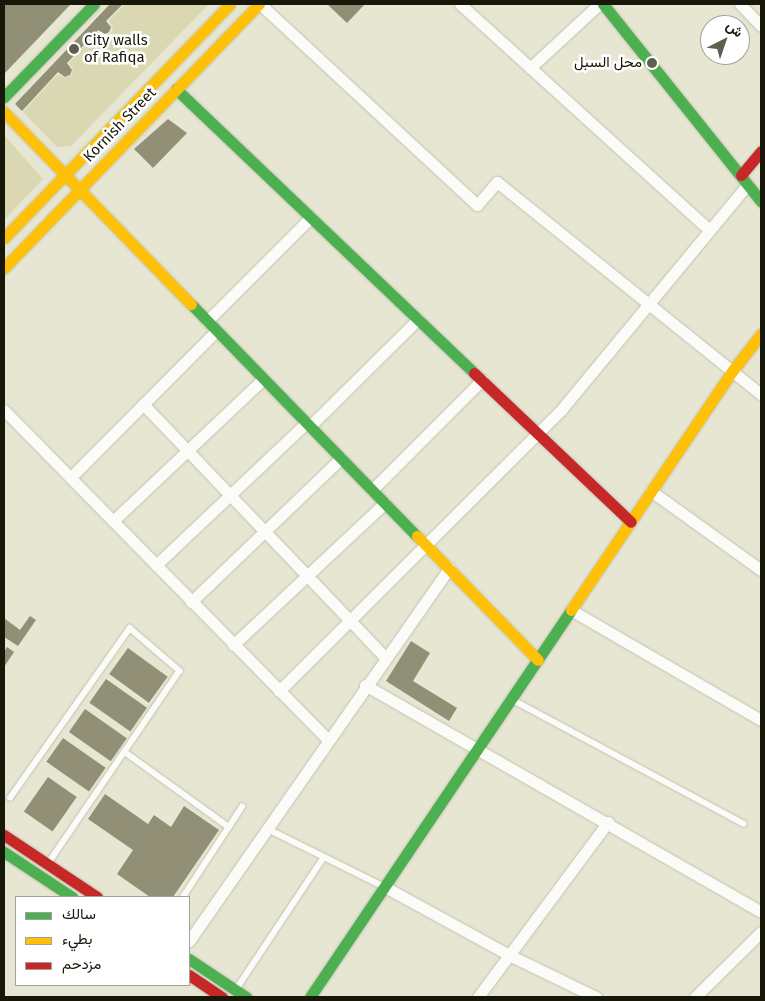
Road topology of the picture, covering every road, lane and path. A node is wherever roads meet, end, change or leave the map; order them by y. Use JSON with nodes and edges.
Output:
{"nodes":[{"id":1,"x":230,"y":4,"type":"edge"},
{"id":2,"x":259,"y":4,"type":"edge"},
{"id":3,"x":460,"y":4,"type":"edge"},
{"id":4,"x":599,"y":4,"type":"edge"},
{"id":5,"x":603,"y":4,"type":"edge"},
{"id":6,"x":740,"y":4,"type":"edge"},
{"id":7,"x":87,"y":6,"type":"edge"},
{"id":8,"x":761,"y":26,"type":"edge"},
{"id":9,"x":530,"y":68,"type":"junction"},
{"id":10,"x":176,"y":89,"type":"junction"},
{"id":11,"x":4,"y":97,"type":"edge"},
{"id":12,"x":4,"y":112,"type":"edge"},
{"id":13,"x":761,"y":151,"type":"edge"},
{"id":14,"x":66,"y":174,"type":"junction"},
{"id":15,"x":744,"y":180,"type":"junction"},
{"id":16,"x":81,"y":188,"type":"junction"},
{"id":17,"x":761,"y":201,"type":"edge"},
{"id":18,"x":311,"y":217,"type":"junction"},
{"id":19,"x":709,"y":230,"type":"junction"},
{"id":20,"x":4,"y":238,"type":"edge"},
{"id":21,"x":4,"y":268,"type":"edge"},
{"id":22,"x":648,"y":302,"type":"junction"},
{"id":23,"x":418,"y":319,"type":"junction"},
{"id":24,"x":207,"y":321,"type":"junction"},
{"id":25,"x":216,"y":331,"type":"junction"},
{"id":26,"x":761,"y":334,"type":"edge"},
{"id":27,"x":733,"y":370,"type":"junction"},
{"id":28,"x":263,"y":378,"type":"junction"},
{"id":29,"x":482,"y":380,"type":"junction"},
{"id":30,"x":761,"y":394,"type":"edge"},
{"id":31,"x":143,"y":404,"type":"junction"},
{"id":32,"x":4,"y":410,"type":"edge"},
{"id":33,"x":308,"y":424,"type":"junction"},
{"id":34,"x":538,"y":434,"type":"junction"},
{"id":35,"x":188,"y":450,"type":"junction"},
{"id":36,"x":341,"y":458,"type":"junction"},
{"id":37,"x":71,"y":477,"type":"junction"},
{"id":38,"x":372,"y":490,"type":"junction"},
{"id":39,"x":651,"y":491,"type":"junction"},
{"id":40,"x":230,"y":494,"type":"junction"},
{"id":41,"x":385,"y":503,"type":"junction"},
{"id":42,"x":113,"y":521,"type":"junction"},
{"id":43,"x":631,"y":522,"type":"junction"},
{"id":44,"x":267,"y":533,"type":"junction"},
{"id":45,"x":425,"y":544,"type":"junction"},
{"id":46,"x":156,"y":565,"type":"junction"},
{"id":47,"x":449,"y":568,"type":"junction"},
{"id":48,"x":761,"y":570,"type":"edge"},
{"id":49,"x":306,"y":574,"type":"junction"},
{"id":50,"x":191,"y":602,"type":"junction"},
{"id":51,"x":571,"y":610,"type":"junction"},
{"id":52,"x":350,"y":620,"type":"junction"},
{"id":53,"x":233,"y":645,"type":"junction"},
{"id":54,"x":385,"y":657,"type":"junction"},
{"id":55,"x":538,"y":660,"type":"junction"},
{"id":56,"x":365,"y":685,"type":"junction"},
{"id":57,"x":279,"y":691,"type":"junction"},
{"id":58,"x":511,"y":699,"type":"junction"},
{"id":59,"x":761,"y":720,"type":"edge"},
{"id":60,"x":327,"y":739,"type":"junction"},
{"id":61,"x":478,"y":748,"type":"junction"},
{"id":62,"x":125,"y":752,"type":"junction"},
{"id":63,"x":10,"y":798,"type":"dead end"},
{"id":64,"x":242,"y":807,"type":"dead end"},
{"id":65,"x":608,"y":822,"type":"junction"},
{"id":66,"x":744,"y":824,"type":"dead end"},
{"id":67,"x":229,"y":827,"type":"junction"},
{"id":68,"x":266,"y":828,"type":"junction"},
{"id":69,"x":4,"y":835,"type":"edge"},
{"id":70,"x":4,"y":852,"type":"edge"},
{"id":71,"x":324,"y":857,"type":"junction"},
{"id":72,"x":48,"y":864,"type":"junction"},
{"id":73,"x":385,"y":887,"type":"junction"},
{"id":74,"x":70,"y":896,"type":"edge"},
{"id":75,"x":96,"y":896,"type":"edge"},
{"id":76,"x":184,"y":896,"type":"edge"},
{"id":77,"x":761,"y":912,"type":"edge"},
{"id":78,"x":761,"y":932,"type":"edge"},
{"id":79,"x":190,"y":940,"type":"edge"},
{"id":80,"x":509,"y":955,"type":"junction"},
{"id":81,"x":190,"y":960,"type":"edge"},
{"id":82,"x":190,"y":976,"type":"edge"},
{"id":83,"x":236,"y":990,"type":"junction"},
{"id":84,"x":222,"y":997,"type":"edge"},
{"id":85,"x":246,"y":997,"type":"edge"},
{"id":86,"x":310,"y":997,"type":"edge"},
{"id":87,"x":478,"y":997,"type":"edge"},
{"id":88,"x":596,"y":997,"type":"edge"},
{"id":89,"x":696,"y":997,"type":"edge"}],
"edges":[{"from":1,"to":14,"type":"street","name":"Kornish Street"},
{"from":2,"to":10,"type":"street","name":"Kornish Street"},
{"from":2,"to":22,"type":"street"},
{"from":3,"to":9,"type":"street"},
{"from":4,"to":9,"type":"street"},
{"from":5,"to":15,"type":"street"},
{"from":6,"to":8,"type":"street"},
{"from":7,"to":11,"type":"street"},
{"from":9,"to":19,"type":"street"},
{"from":10,"to":16,"type":"street","name":"Kornish Street"},
{"from":10,"to":18,"type":"street"},
{"from":12,"to":14,"type":"street"},
{"from":13,"to":15,"type":"street"},
{"from":14,"to":16,"type":"street"},
{"from":14,"to":20,"type":"street","name":"Kornish Street"},
{"from":15,"to":17,"type":"street"},
{"from":15,"to":19,"type":"street"},
{"from":16,"to":21,"type":"street","name":"Kornish Street"},
{"from":16,"to":24,"type":"street"},
{"from":18,"to":23,"type":"street"},
{"from":18,"to":24,"type":"street"},
{"from":19,"to":22,"type":"street"},
{"from":22,"to":27,"type":"street"},
{"from":22,"to":34,"type":"street"},
{"from":23,"to":29,"type":"street"},
{"from":23,"to":33,"type":"street"},
{"from":24,"to":25,"type":"street"},
{"from":25,"to":28,"type":"street"},
{"from":25,"to":31,"type":"street"},
{"from":26,"to":27,"type":"street"},
{"from":27,"to":30,"type":"street"},
{"from":27,"to":39,"type":"street"},
{"from":28,"to":33,"type":"street"},
{"from":28,"to":35,"type":"street"},
{"from":29,"to":34,"type":"street"},
{"from":29,"to":38,"type":"street"},
{"from":31,"to":35,"type":"street"},
{"from":31,"to":37,"type":"street"},
{"from":32,"to":37,"type":"street"},
{"from":33,"to":36,"type":"street"},
{"from":33,"to":40,"type":"street"},
{"from":34,"to":43,"type":"street"},
{"from":34,"to":45,"type":"street"},
{"from":35,"to":40,"type":"street"},
{"from":35,"to":42,"type":"street"},
{"from":36,"to":38,"type":"street"},
{"from":36,"to":44,"type":"street"},
{"from":37,"to":42,"type":"street"},
{"from":38,"to":41,"type":"street"},
{"from":39,"to":43,"type":"street"},
{"from":39,"to":48,"type":"street"},
{"from":40,"to":44,"type":"street"},
{"from":40,"to":46,"type":"street"},
{"from":41,"to":45,"type":"street"},
{"from":41,"to":49,"type":"street"},
{"from":42,"to":46,"type":"street"},
{"from":43,"to":51,"type":"street"},
{"from":44,"to":49,"type":"street"},
{"from":44,"to":50,"type":"street"},
{"from":45,"to":47,"type":"street"},
{"from":45,"to":52,"type":"street"},
{"from":46,"to":50,"type":"street"},
{"from":47,"to":54,"type":"street"},
{"from":47,"to":55,"type":"street"},
{"from":49,"to":52,"type":"street"},
{"from":49,"to":53,"type":"street"},
{"from":50,"to":53,"type":"street"},
{"from":51,"to":55,"type":"street"},
{"from":51,"to":59,"type":"street"},
{"from":52,"to":54,"type":"street"},
{"from":52,"to":57,"type":"street"},
{"from":53,"to":57,"type":"street"},
{"from":54,"to":56,"type":"street"},
{"from":55,"to":58,"type":"street"},
{"from":56,"to":60,"type":"street"},
{"from":56,"to":61,"type":"street"},
{"from":57,"to":60,"type":"street"},
{"from":58,"to":61,"type":"street"},
{"from":58,"to":66,"type":"lane"},
{"from":60,"to":68,"type":"street"},
{"from":61,"to":65,"type":"street"},
{"from":61,"to":73,"type":"street"},
{"from":62,"to":63,"type":"lane"},
{"from":62,"to":67,"type":"lane"},
{"from":62,"to":72,"type":"lane"},
{"from":64,"to":67,"type":"lane"},
{"from":65,"to":77,"type":"street"},
{"from":65,"to":80,"type":"street"},
{"from":67,"to":76,"type":"lane"},
{"from":68,"to":71,"type":"lane"},
{"from":68,"to":79,"type":"street"},
{"from":69,"to":72,"type":"street"},
{"from":70,"to":74,"type":"street"},
{"from":71,"to":73,"type":"lane"},
{"from":71,"to":83,"type":"lane"},
{"from":72,"to":75,"type":"street"},
{"from":73,"to":80,"type":"street"},
{"from":73,"to":86,"type":"street"},
{"from":78,"to":89,"type":"street"},
{"from":80,"to":87,"type":"street"},
{"from":80,"to":88,"type":"street"},
{"from":81,"to":83,"type":"street"},
{"from":82,"to":84,"type":"street"},
{"from":83,"to":85,"type":"street"}]}
